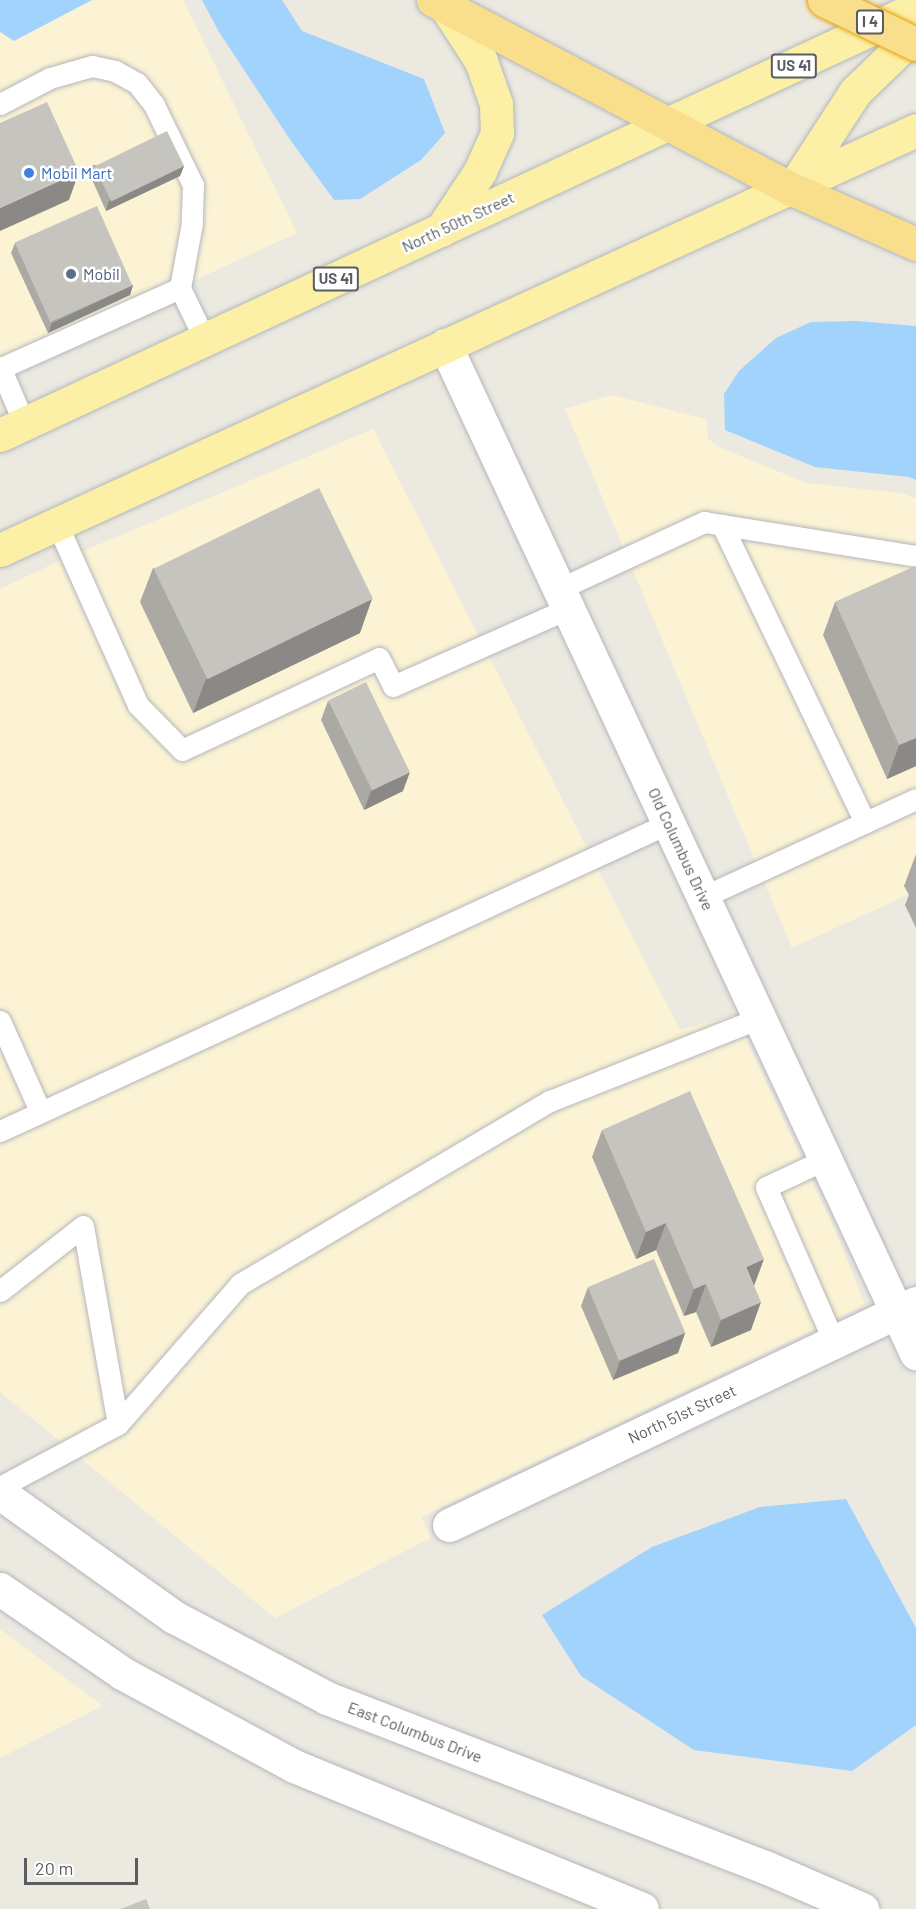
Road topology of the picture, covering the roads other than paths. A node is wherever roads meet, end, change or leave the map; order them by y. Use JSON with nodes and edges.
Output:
{"nodes":[{"id":1,"x":824,"y":0,"type":"edge"},
{"id":2,"x":441,"y":5,"type":"edge"},
{"id":3,"x":916,"y":8,"type":"edge"},
{"id":4,"x":916,"y":33,"type":"edge"},
{"id":5,"x":916,"y":44,"type":"edge"},
{"id":6,"x":0,"y":104,"type":"edge"},
{"id":7,"x":671,"y":123,"type":"junction"},
{"id":8,"x":916,"y":130,"type":"edge"},
{"id":9,"x":792,"y":189,"type":"junction"},
{"id":10,"x":441,"y":230,"type":"junction"},
{"id":11,"x":916,"y":244,"type":"edge"},
{"id":12,"x":180,"y":288,"type":"junction"},
{"id":13,"x":205,"y":340,"type":"junction"},
{"id":14,"x":445,"y":345,"type":"junction"},
{"id":15,"x":1,"y":367,"type":"edge"},
{"id":16,"x":12,"y":429,"type":"edge"},
{"id":17,"x":57,"y":524,"type":"junction"},
{"id":18,"x":722,"y":525,"type":"junction"},
{"id":19,"x":0,"y":550,"type":"edge"},
{"id":20,"x":916,"y":556,"type":"edge"},
{"id":21,"x":564,"y":598,"type":"junction"},
{"id":22,"x":916,"y":799,"type":"edge"},
{"id":23,"x":865,"y":822,"type":"junction"},
{"id":24,"x":669,"y":823,"type":"junction"},
{"id":25,"x":703,"y":897,"type":"junction"},
{"id":26,"x":760,"y":1018,"type":"junction"},
{"id":27,"x":0,"y":1021,"type":"edge"},
{"id":28,"x":40,"y":1111,"type":"junction"},
{"id":29,"x":0,"y":1131,"type":"edge"},
{"id":30,"x":826,"y":1159,"type":"junction"},
{"id":31,"x":0,"y":1291,"type":"edge"},
{"id":32,"x":907,"y":1307,"type":"edge"},
{"id":33,"x":834,"y":1342,"type":"junction"},
{"id":34,"x":916,"y":1353,"type":"edge"},
{"id":35,"x":118,"y":1424,"type":"junction"},
{"id":36,"x":0,"y":1487,"type":"edge"},
{"id":37,"x":0,"y":1493,"type":"edge"},
{"id":38,"x":449,"y":1525,"type":"dead end"},
{"id":39,"x":0,"y":1589,"type":"edge"},
{"id":40,"x":642,"y":1909,"type":"edge"},
{"id":41,"x":862,"y":1909,"type":"edge"}],
"edges":[{"from":1,"to":5,"type":"highway","number":"I 4","bridge":true},
{"from":2,"to":7,"type":"highway"},
{"from":2,"to":10,"type":"main road"},
{"from":3,"to":7,"type":"main road","name":"North 50th Street","number":"US 41"},
{"from":4,"to":9,"type":"main road"},
{"from":6,"to":12,"type":"lane"},
{"from":7,"to":9,"type":"highway"},
{"from":7,"to":10,"type":"main road","name":"North 50th Street","number":"US 41"},
{"from":8,"to":9,"type":"main road"},
{"from":9,"to":11,"type":"highway"},
{"from":9,"to":14,"type":"main road"},
{"from":10,"to":13,"type":"main road","name":"North 50th Street","number":"US 41"},
{"from":12,"to":13,"type":"lane"},
{"from":12,"to":15,"type":"lane"},
{"from":13,"to":16,"type":"main road","name":"North 50th Street","number":"US 41"},
{"from":14,"to":17,"type":"main road"},
{"from":14,"to":21,"type":"main road","name":"Old Columbus Drive"},
{"from":15,"to":16,"type":"lane"},
{"from":17,"to":19,"type":"main road"},
{"from":17,"to":21,"type":"lane"},
{"from":18,"to":20,"type":"lane"},
{"from":18,"to":21,"type":"lane"},
{"from":18,"to":23,"type":"lane"},
{"from":21,"to":24,"type":"main road","name":"Old Columbus Drive"},
{"from":22,"to":23,"type":"lane"},
{"from":23,"to":25,"type":"lane"},
{"from":24,"to":25,"type":"main road","name":"Old Columbus Drive"},
{"from":24,"to":28,"type":"lane"},
{"from":25,"to":26,"type":"main road","name":"Old Columbus Drive"},
{"from":26,"to":30,"type":"main road","name":"Old Columbus Drive"},
{"from":26,"to":35,"type":"lane"},
{"from":27,"to":28,"type":"lane"},
{"from":28,"to":29,"type":"lane"},
{"from":30,"to":32,"type":"main road","name":"Old Columbus Drive"},
{"from":30,"to":33,"type":"lane"},
{"from":31,"to":35,"type":"lane"},
{"from":32,"to":33,"type":"main road","name":"North 51st Street"},
{"from":32,"to":34,"type":"main road","name":"Old Columbus Drive"},
{"from":33,"to":38,"type":"main road","name":"North 51st Street"},
{"from":35,"to":36,"type":"lane"},
{"from":37,"to":41,"type":"main road","name":"East Columbus Drive"},
{"from":39,"to":40,"type":"main road"}]}
